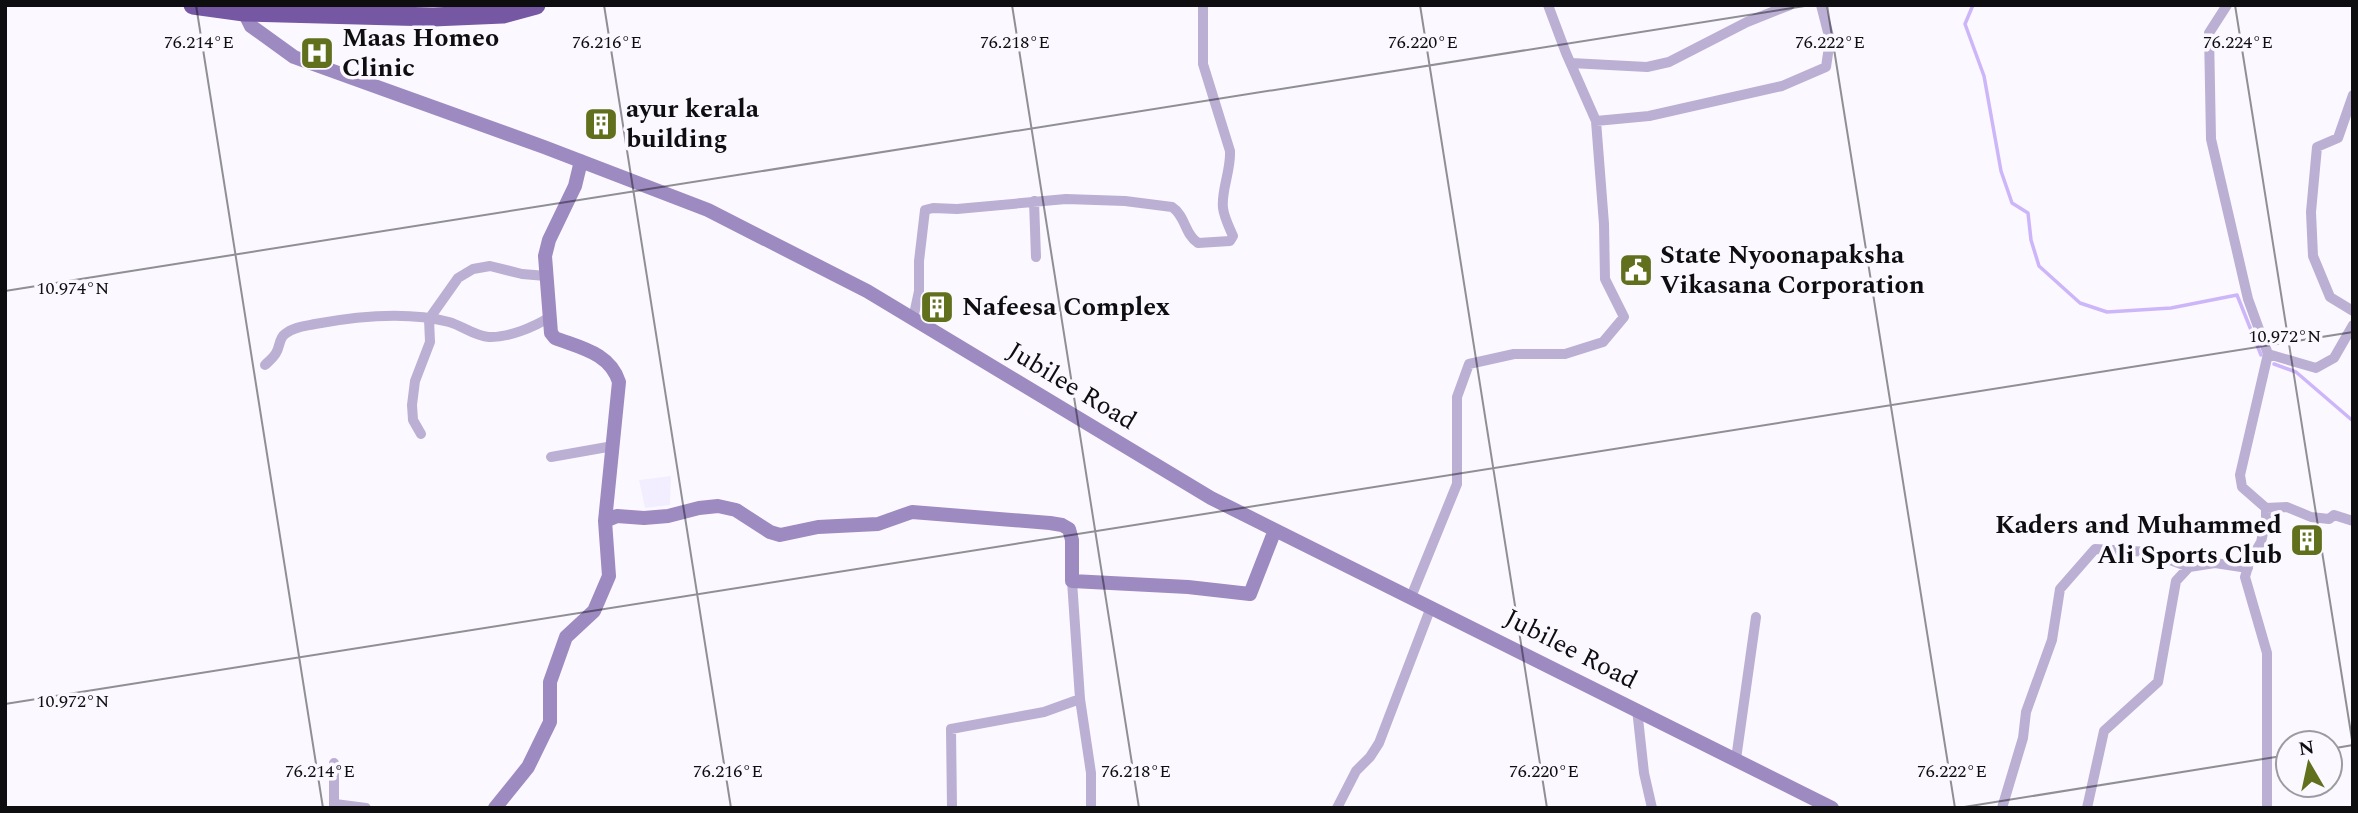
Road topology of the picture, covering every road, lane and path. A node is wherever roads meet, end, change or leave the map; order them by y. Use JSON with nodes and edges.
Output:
{"nodes":[{"id":1,"x":193,"y":5,"type":"edge"},
{"id":2,"x":536,"y":5,"type":"edge"},
{"id":3,"x":1203,"y":5,"type":"edge"},
{"id":4,"x":1548,"y":5,"type":"edge"},
{"id":5,"x":1790,"y":5,"type":"edge"},
{"id":6,"x":1821,"y":5,"type":"edge"},
{"id":7,"x":2227,"y":5,"type":"edge"},
{"id":8,"x":244,"y":7,"type":"edge"},
{"id":9,"x":1571,"y":63,"type":"junction"},
{"id":10,"x":2353,"y":95,"type":"edge"},
{"id":11,"x":1597,"y":121,"type":"junction"},
{"id":12,"x":581,"y":161,"type":"junction"},
{"id":13,"x":1034,"y":201,"type":"junction"},
{"id":14,"x":1035,"y":257,"type":"dead end"},
{"id":15,"x":546,"y":276,"type":"junction"},
{"id":16,"x":2353,"y":311,"type":"edge"},
{"id":17,"x":550,"y":317,"type":"junction"},
{"id":18,"x":912,"y":318,"type":"junction"},
{"id":19,"x":429,"y":319,"type":"junction"},
{"id":20,"x":2353,"y":325,"type":"edge"},
{"id":21,"x":2268,"y":354,"type":"junction"},
{"id":22,"x":265,"y":365,"type":"dead end"},
{"id":23,"x":421,"y":434,"type":"dead end"},
{"id":24,"x":613,"y":446,"type":"junction"},
{"id":25,"x":551,"y":457,"type":"dead end"},
{"id":26,"x":2266,"y":508,"type":"junction"},
{"id":27,"x":605,"y":521,"type":"junction"},
{"id":28,"x":2353,"y":521,"type":"edge"},
{"id":29,"x":1275,"y":530,"type":"junction"},
{"id":30,"x":2189,"y":567,"type":"junction"},
{"id":31,"x":2248,"y":568,"type":"junction"},
{"id":32,"x":1072,"y":581,"type":"junction"},
{"id":33,"x":1411,"y":597,"type":"junction"},
{"id":34,"x":1430,"y":607,"type":"junction"},
{"id":35,"x":1756,"y":617,"type":"dead end"},
{"id":36,"x":1080,"y":699,"type":"junction"},
{"id":37,"x":1637,"y":709,"type":"junction"},
{"id":38,"x":1735,"y":759,"type":"junction"},
{"id":39,"x":334,"y":763,"type":"dead end"},
{"id":40,"x":335,"y":806,"type":"edge"},
{"id":41,"x":366,"y":808,"type":"edge"},
{"id":42,"x":495,"y":808,"type":"edge"},
{"id":43,"x":952,"y":808,"type":"edge"},
{"id":44,"x":1091,"y":808,"type":"edge"},
{"id":45,"x":1337,"y":808,"type":"edge"},
{"id":46,"x":1652,"y":808,"type":"edge"},
{"id":47,"x":1832,"y":808,"type":"edge"},
{"id":48,"x":2003,"y":808,"type":"edge"},
{"id":49,"x":2087,"y":808,"type":"edge"},
{"id":50,"x":2267,"y":808,"type":"edge"}],
"edges":[{"from":1,"to":8,"type":"highway"},
{"from":2,"to":8,"type":"highway"},
{"from":3,"to":13,"type":"street"},
{"from":4,"to":9,"type":"street"},
{"from":5,"to":9,"type":"street"},
{"from":6,"to":11,"type":"street"},
{"from":7,"to":21,"type":"street"},
{"from":8,"to":12,"type":"main road","name":"Jubilee Road"},
{"from":9,"to":11,"type":"street"},
{"from":10,"to":16,"type":"street"},
{"from":11,"to":33,"type":"street"},
{"from":12,"to":15,"type":"main road"},
{"from":12,"to":18,"type":"main road","name":"Jubilee Road"},
{"from":13,"to":14,"type":"street"},
{"from":13,"to":18,"type":"street"},
{"from":15,"to":17,"type":"main road"},
{"from":15,"to":19,"type":"street"},
{"from":17,"to":19,"type":"street"},
{"from":17,"to":24,"type":"main road"},
{"from":18,"to":29,"type":"main road","name":"Jubilee Road"},
{"from":19,"to":22,"type":"street"},
{"from":19,"to":23,"type":"street"},
{"from":20,"to":21,"type":"street"},
{"from":21,"to":26,"type":"street"},
{"from":24,"to":25,"type":"street"},
{"from":24,"to":27,"type":"main road"},
{"from":26,"to":28,"type":"street"},
{"from":26,"to":31,"type":"street"},
{"from":27,"to":32,"type":"main road"},
{"from":27,"to":42,"type":"main road"},
{"from":29,"to":32,"type":"main road"},
{"from":29,"to":33,"type":"main road","name":"Jubilee Road"},
{"from":30,"to":31,"type":"street"},
{"from":30,"to":48,"type":"street"},
{"from":30,"to":49,"type":"street"},
{"from":31,"to":50,"type":"street"},
{"from":32,"to":36,"type":"street"},
{"from":33,"to":34,"type":"main road","name":"Jubilee Road"},
{"from":34,"to":37,"type":"main road","name":"Jubilee Road"},
{"from":34,"to":45,"type":"street"},
{"from":35,"to":38,"type":"street"},
{"from":36,"to":43,"type":"street"},
{"from":36,"to":44,"type":"street"},
{"from":37,"to":38,"type":"main road","name":"Jubilee Road"},
{"from":37,"to":46,"type":"street"},
{"from":38,"to":47,"type":"main road","name":"Jubilee Road"},
{"from":39,"to":40,"type":"street"},
{"from":40,"to":41,"type":"street"}]}
